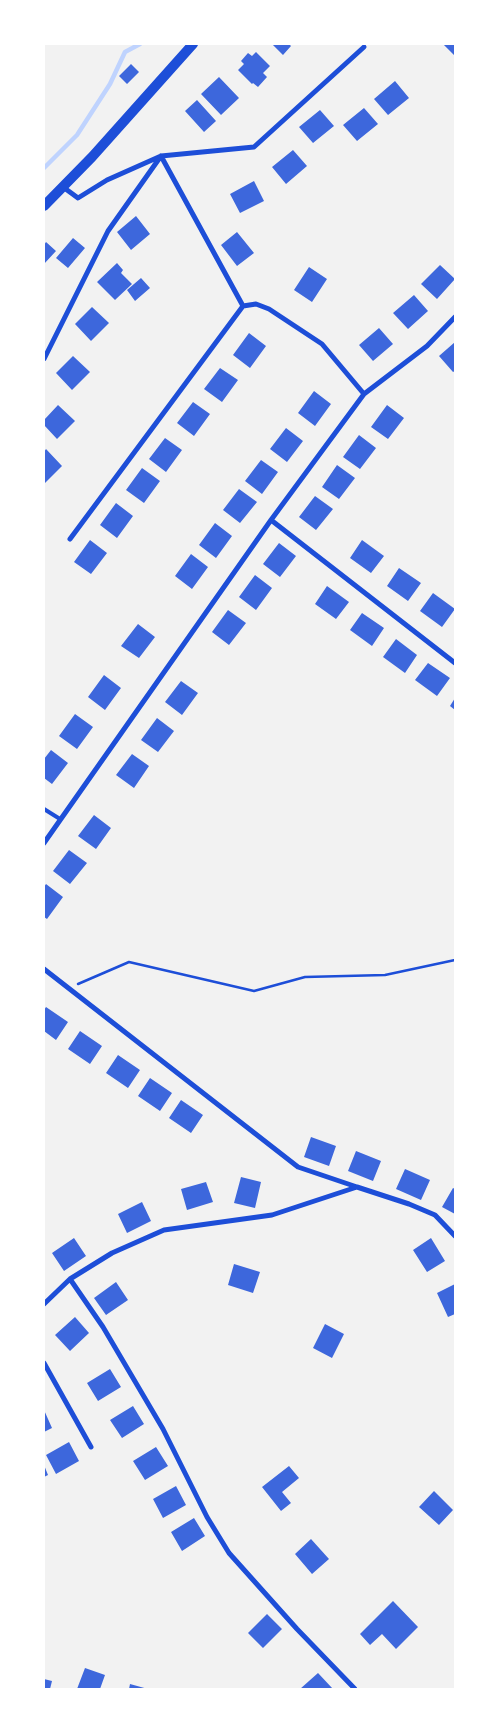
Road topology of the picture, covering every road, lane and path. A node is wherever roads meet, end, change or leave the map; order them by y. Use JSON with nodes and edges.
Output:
{"nodes":[{"id":1,"x":193,"y":44,"type":"edge"},
{"id":2,"x":364,"y":46,"type":"dead end"},
{"id":3,"x":161,"y":156,"type":"junction"},
{"id":4,"x":62,"y":187,"type":"junction"},
{"id":5,"x":44,"y":206,"type":"edge"},
{"id":6,"x":243,"y":306,"type":"junction"},
{"id":7,"x":455,"y":317,"type":"edge"},
{"id":8,"x":44,"y":359,"type":"edge"},
{"id":9,"x":364,"y":394,"type":"junction"},
{"id":10,"x":271,"y":520,"type":"junction"},
{"id":11,"x":70,"y":538,"type":"dead end"},
{"id":12,"x":455,"y":663,"type":"edge"},
{"id":13,"x":44,"y":809,"type":"edge"},
{"id":14,"x":60,"y":819,"type":"junction"},
{"id":15,"x":44,"y":843,"type":"edge"},
{"id":16,"x":455,"y":960,"type":"edge"},
{"id":17,"x":44,"y":969,"type":"edge"},
{"id":18,"x":70,"y":988,"type":"junction"},
{"id":19,"x":357,"y":1188,"type":"junction"},
{"id":20,"x":455,"y":1236,"type":"edge"},
{"id":21,"x":70,"y":1279,"type":"junction"},
{"id":22,"x":44,"y":1304,"type":"edge"},
{"id":23,"x":44,"y":1363,"type":"edge"},
{"id":24,"x":91,"y":1447,"type":"dead end"},
{"id":25,"x":354,"y":1689,"type":"edge"}],
"edges":[{"from":1,"to":4,"type":"main road"},
{"from":2,"to":3,"type":"street"},
{"from":3,"to":4,"type":"street"},
{"from":3,"to":6,"type":"street"},
{"from":3,"to":8,"type":"street"},
{"from":4,"to":5,"type":"main road"},
{"from":6,"to":9,"type":"street"},
{"from":6,"to":11,"type":"street"},
{"from":7,"to":9,"type":"street"},
{"from":9,"to":10,"type":"street"},
{"from":10,"to":12,"type":"street"},
{"from":10,"to":14,"type":"street"},
{"from":13,"to":14,"type":"lane"},
{"from":14,"to":15,"type":"street"},
{"from":16,"to":18,"type":"path"},
{"from":17,"to":18,"type":"street"},
{"from":18,"to":19,"type":"street"},
{"from":19,"to":20,"type":"street"},
{"from":19,"to":21,"type":"street"},
{"from":21,"to":22,"type":"street"},
{"from":21,"to":25,"type":"street"},
{"from":23,"to":24,"type":"street"}]}
